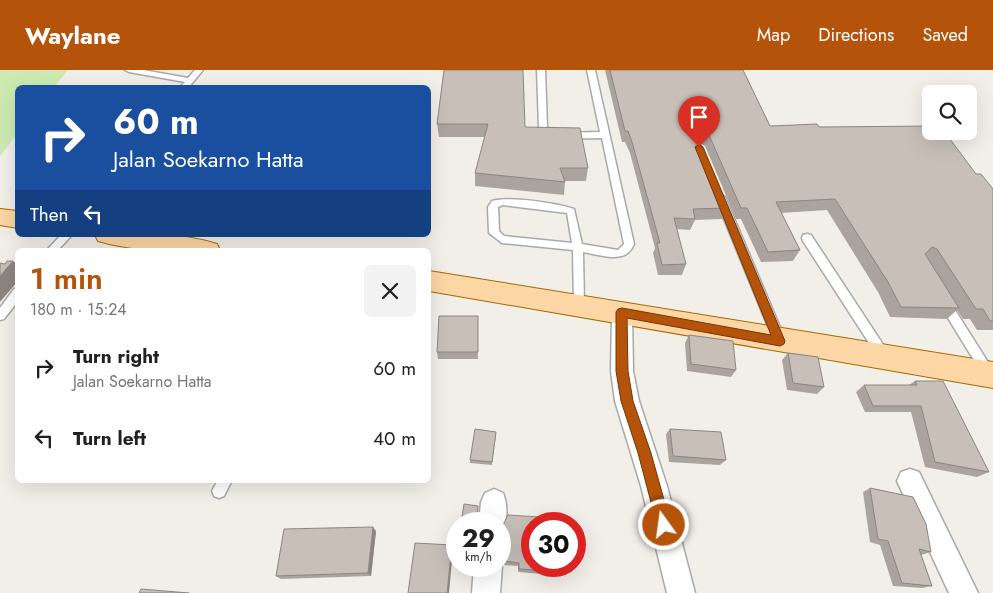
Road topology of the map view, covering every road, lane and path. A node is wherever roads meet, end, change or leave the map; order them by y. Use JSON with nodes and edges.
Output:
{"nodes":[{"id":1,"x":129,"y":70,"type":"edge"},
{"id":2,"x":199,"y":70,"type":"edge"},
{"id":3,"x":541,"y":70,"type":"edge"},
{"id":4,"x":591,"y":70,"type":"edge"},
{"id":5,"x":189,"y":80,"type":"junction"},
{"id":6,"x":185,"y":85,"type":"edge"},
{"id":7,"x":605,"y":135,"type":"junction"},
{"id":8,"x":717,"y":191,"type":"edge"},
{"id":9,"x":0,"y":216,"type":"edge"},
{"id":10,"x":15,"y":219,"type":"edge"},
{"id":11,"x":65,"y":237,"type":"edge"},
{"id":12,"x":120,"y":237,"type":"edge"},
{"id":13,"x":807,"y":238,"type":"dead end"},
{"id":14,"x":54,"y":248,"type":"edge"},
{"id":15,"x":195,"y":248,"type":"edge"},
{"id":16,"x":578,"y":248,"type":"junction"},
{"id":17,"x":431,"y":281,"type":"edge"},
{"id":18,"x":937,"y":289,"type":"edge"},
{"id":19,"x":15,"y":296,"type":"edge"},
{"id":20,"x":579,"y":306,"type":"junction"},
{"id":21,"x":622,"y":312,"type":"junction"},
{"id":22,"x":0,"y":316,"type":"edge"},
{"id":23,"x":780,"y":341,"type":"junction"},
{"id":24,"x":885,"y":357,"type":"junction"},
{"id":25,"x":991,"y":377,"type":"edge"},
{"id":26,"x":910,"y":481,"type":"dead end"},
{"id":27,"x":487,"y":577,"type":"edge"},
{"id":28,"x":486,"y":593,"type":"edge"},
{"id":29,"x":681,"y":593,"type":"edge"},
{"id":30,"x":964,"y":593,"type":"edge"}],
"edges":[{"from":1,"to":5,"type":"lane"},
{"from":2,"to":5,"type":"lane"},
{"from":3,"to":7,"type":"lane"},
{"from":4,"to":7,"type":"lane"},
{"from":5,"to":6,"type":"lane"},
{"from":7,"to":16,"type":"lane"},
{"from":8,"to":23,"type":"lane"},
{"from":9,"to":10,"type":"main road"},
{"from":11,"to":14,"type":"lane"},
{"from":12,"to":15,"type":"main road"},
{"from":13,"to":24,"type":"lane"},
{"from":16,"to":16,"type":"lane"},
{"from":16,"to":20,"type":"lane"},
{"from":17,"to":20,"type":"main road"},
{"from":18,"to":25,"type":"lane"},
{"from":19,"to":22,"type":"lane"},
{"from":20,"to":21,"type":"main road"},
{"from":21,"to":23,"type":"main road"},
{"from":21,"to":29,"type":"street"},
{"from":23,"to":24,"type":"main road"},
{"from":24,"to":25,"type":"main road"},
{"from":26,"to":30,"type":"street"},
{"from":27,"to":28,"type":"street"}]}
